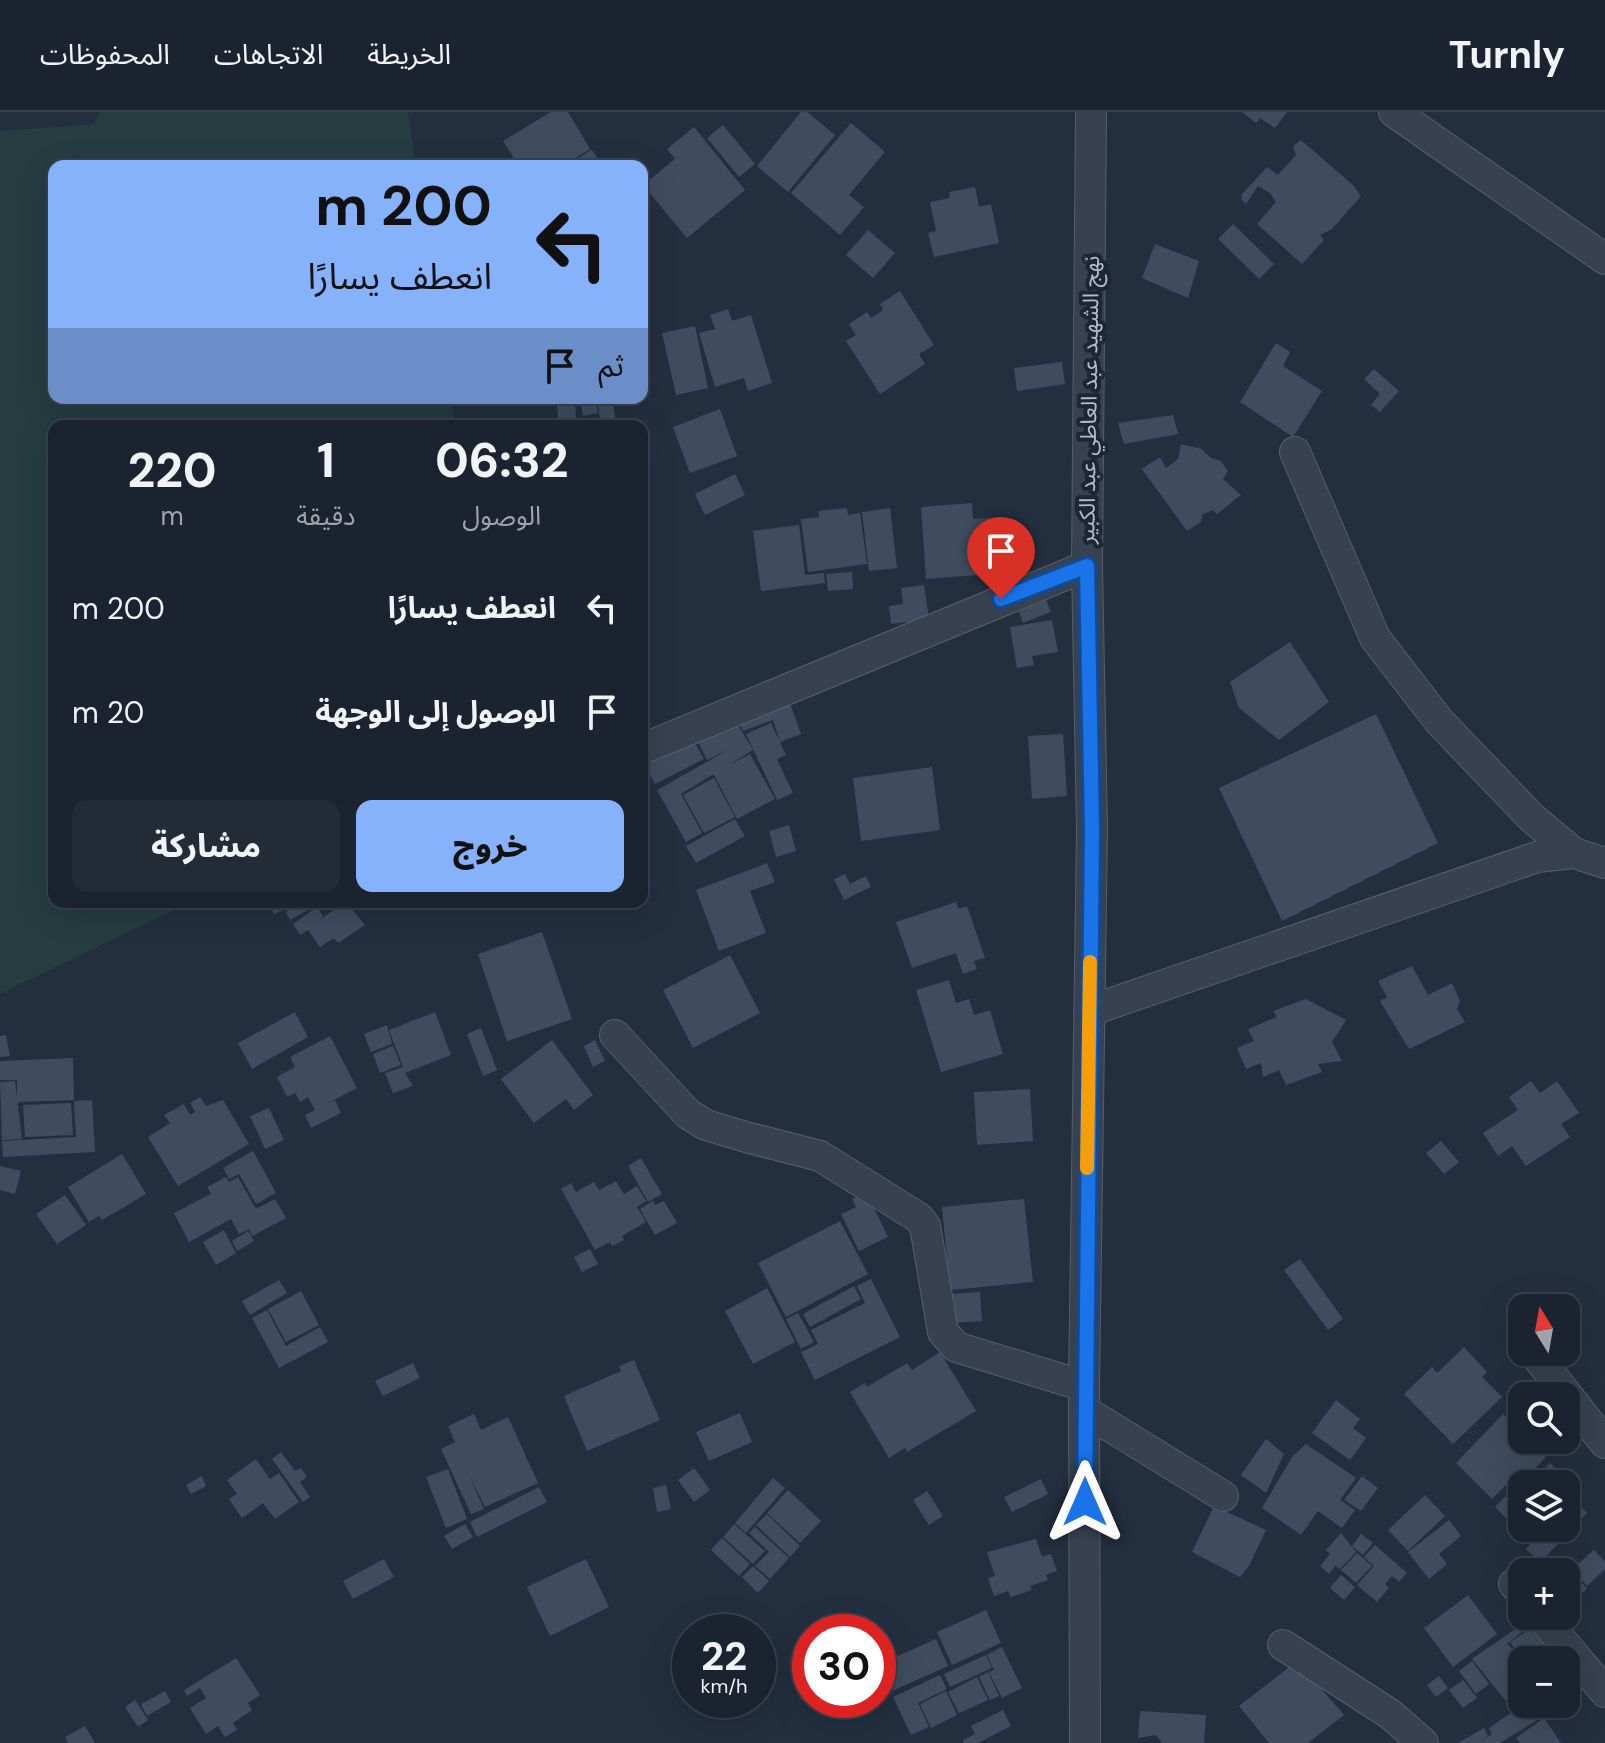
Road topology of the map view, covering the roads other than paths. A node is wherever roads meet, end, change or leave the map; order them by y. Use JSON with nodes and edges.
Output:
{"nodes":[{"id":1,"x":1091,"y":112,"type":"edge"},
{"id":2,"x":1394,"y":112,"type":"edge"},
{"id":3,"x":1605,"y":259,"type":"edge"},
{"id":4,"x":1295,"y":452,"type":"dead end"},
{"id":5,"x":1087,"y":566,"type":"junction"},
{"id":6,"x":648,"y":747,"type":"edge"},
{"id":7,"x":1574,"y":853,"type":"junction"},
{"id":8,"x":1605,"y":863,"type":"edge"},
{"id":9,"x":1089,"y":1011,"type":"junction"},
{"id":10,"x":615,"y":1035,"type":"dead end"},
{"id":11,"x":1544,"y":1366,"type":"edge"},
{"id":12,"x":1085,"y":1399,"type":"junction"},
{"id":13,"x":1605,"y":1443,"type":"edge"},
{"id":14,"x":1223,"y":1496,"type":"dead end"},
{"id":15,"x":1553,"y":1630,"type":"edge"},
{"id":16,"x":1283,"y":1645,"type":"dead end"},
{"id":17,"x":1605,"y":1692,"type":"edge"},
{"id":18,"x":1085,"y":1743,"type":"edge"},
{"id":19,"x":1423,"y":1743,"type":"edge"}],
"edges":[{"from":1,"to":5,"type":"street","name":"نهج الشهيد عبد العاطي عبد الكبير"},
{"from":2,"to":3,"type":"street"},
{"from":4,"to":7,"type":"street"},
{"from":5,"to":6,"type":"street"},
{"from":5,"to":9,"type":"street","name":"نهج الشهيد عبد العاطي عبد الكبير"},
{"from":7,"to":8,"type":"street"},
{"from":7,"to":9,"type":"street"},
{"from":9,"to":12,"type":"street","name":"نهج الشهيد عبد العاطي عبد الكبير"},
{"from":10,"to":12,"type":"street"},
{"from":11,"to":13,"type":"street"},
{"from":12,"to":14,"type":"street"},
{"from":12,"to":18,"type":"street","name":"نهج الشهيد عبد العاطي عبد الكبير"},
{"from":15,"to":17,"type":"street"},
{"from":16,"to":19,"type":"street"}]}
